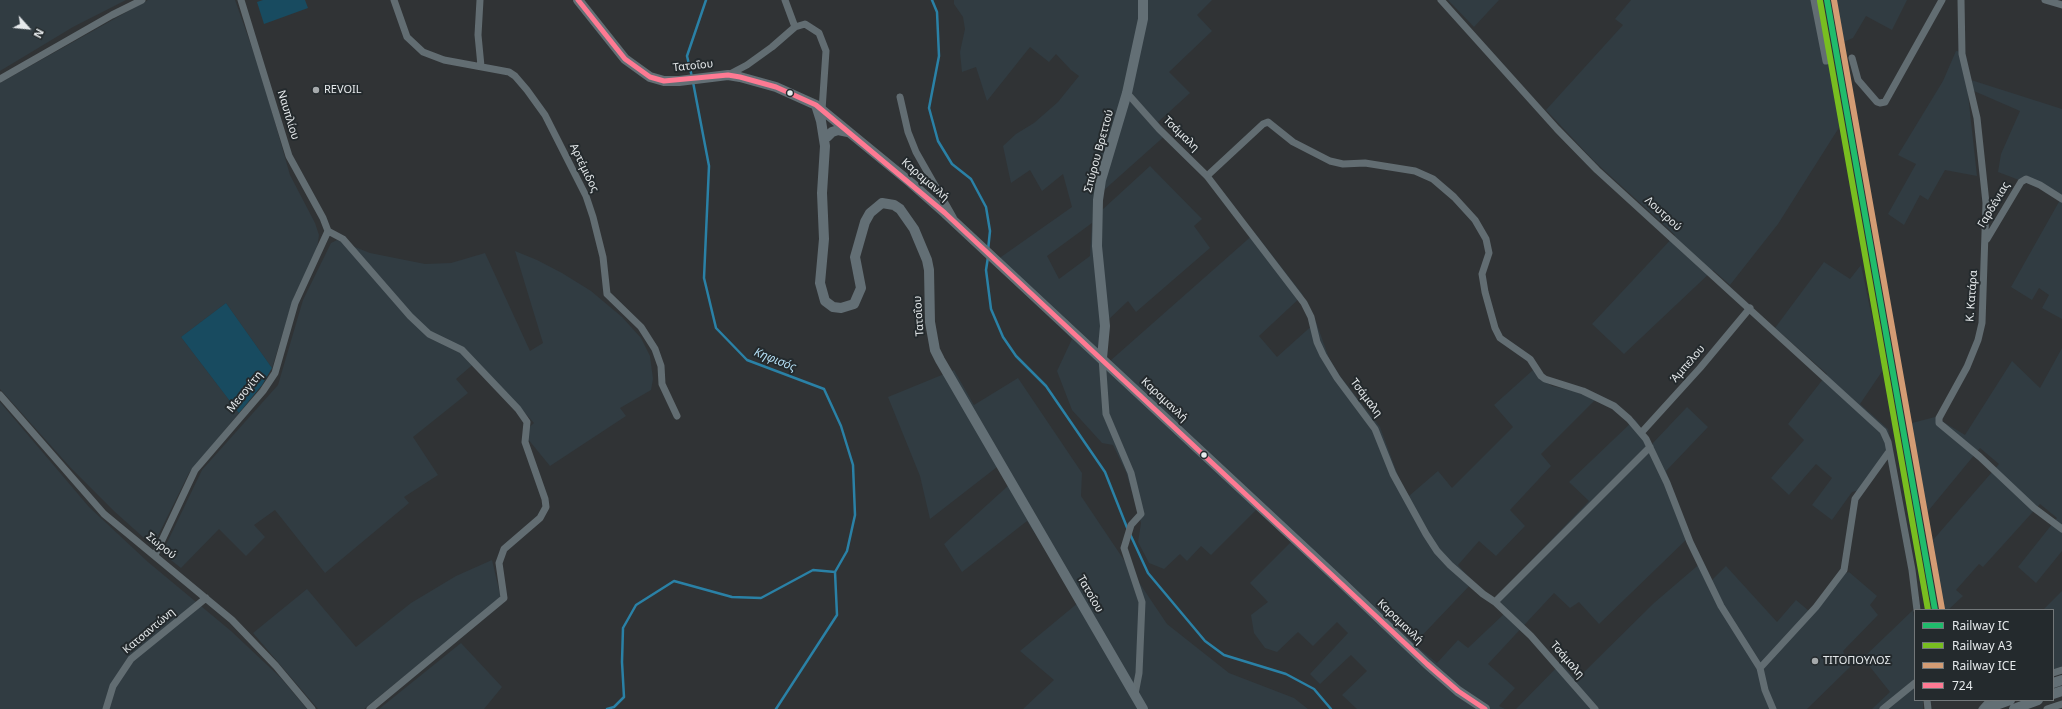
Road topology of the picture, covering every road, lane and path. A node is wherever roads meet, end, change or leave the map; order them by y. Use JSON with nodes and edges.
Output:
{"nodes":[{"id":1,"x":142,"y":0,"type":"edge"},
{"id":2,"x":241,"y":0,"type":"edge"},
{"id":3,"x":394,"y":0,"type":"edge"},
{"id":4,"x":480,"y":0,"type":"edge"},
{"id":5,"x":578,"y":0,"type":"edge"},
{"id":6,"x":785,"y":0,"type":"edge"},
{"id":7,"x":1143,"y":0,"type":"edge"},
{"id":8,"x":1441,"y":0,"type":"edge"},
{"id":9,"x":1814,"y":0,"type":"edge"},
{"id":10,"x":1942,"y":0,"type":"edge"},
{"id":11,"x":1961,"y":0,"type":"edge"},
{"id":12,"x":2045,"y":0,"type":"edge"},
{"id":13,"x":2062,"y":5,"type":"edge"},
{"id":14,"x":795,"y":27,"type":"junction"},
{"id":15,"x":1852,"y":58,"type":"dead end"},
{"id":16,"x":1826,"y":61,"type":"dead end"},
{"id":17,"x":481,"y":66,"type":"junction"},
{"id":18,"x":728,"y":75,"type":"junction"},
{"id":19,"x":0,"y":79,"type":"edge"},
{"id":20,"x":1126,"y":93,"type":"junction"},
{"id":21,"x":900,"y":98,"type":"dead end"},
{"id":22,"x":821,"y":110,"type":"junction"},
{"id":23,"x":851,"y":133,"type":"junction"},
{"id":24,"x":827,"y":137,"type":"junction"},
{"id":25,"x":824,"y":152,"type":"junction"},
{"id":26,"x":1207,"y":176,"type":"junction"},
{"id":27,"x":2062,"y":199,"type":"edge"},
{"id":28,"x":958,"y":226,"type":"junction"},
{"id":29,"x":328,"y":231,"type":"junction"},
{"id":30,"x":1986,"y":240,"type":"junction"},
{"id":31,"x":1750,"y":308,"type":"junction"},
{"id":32,"x":1102,"y":358,"type":"junction"},
{"id":33,"x":0,"y":395,"type":"edge"},
{"id":34,"x":676,"y":416,"type":"dead end"},
{"id":35,"x":1642,"y":433,"type":"junction"},
{"id":36,"x":1650,"y":447,"type":"junction"},
{"id":37,"x":1888,"y":453,"type":"junction"},
{"id":38,"x":2062,"y":529,"type":"edge"},
{"id":39,"x":155,"y":555,"type":"junction"},
{"id":40,"x":206,"y":598,"type":"junction"},
{"id":41,"x":1495,"y":602,"type":"junction"},
{"id":42,"x":1917,"y":609,"type":"edge"},
{"id":43,"x":1760,"y":668,"type":"junction"},
{"id":44,"x":1914,"y":683,"type":"edge"},
{"id":45,"x":1135,"y":694,"type":"junction"},
{"id":46,"x":1989,"y":701,"type":"edge"},
{"id":47,"x":2007,"y":701,"type":"edge"},
{"id":48,"x":2035,"y":701,"type":"edge"},
{"id":49,"x":2062,"y":704,"type":"edge"},
{"id":50,"x":1486,"y":708,"type":"edge"},
{"id":51,"x":106,"y":709,"type":"edge"},
{"id":52,"x":312,"y":709,"type":"edge"},
{"id":53,"x":370,"y":709,"type":"edge"},
{"id":54,"x":1143,"y":709,"type":"edge"},
{"id":55,"x":1595,"y":709,"type":"edge"},
{"id":56,"x":1773,"y":709,"type":"edge"},
{"id":57,"x":1883,"y":709,"type":"edge"},
{"id":58,"x":1982,"y":709,"type":"edge"},
{"id":59,"x":1985,"y":709,"type":"edge"},
{"id":60,"x":2014,"y":709,"type":"edge"},
{"id":61,"x":2047,"y":709,"type":"edge"}],
"edges":[{"from":1,"to":19,"type":"street"},
{"from":2,"to":29,"type":"street","name":"Ναυπλίου"},
{"from":3,"to":17,"type":"street","name":"Αρτέμιδος"},
{"from":4,"to":17,"type":"street"},
{"from":5,"to":18,"type":"street","name":"Τατοΐου"},
{"from":6,"to":14,"type":"street"},
{"from":7,"to":20,"type":"street","name":"Σπύρου Βρεττού"},
{"from":8,"to":31,"type":"street","name":"Λουτρού"},
{"from":9,"to":16,"type":"street"},
{"from":10,"to":15,"type":"street"},
{"from":11,"to":30,"type":"street","name":"Κ. Κατάρα"},
{"from":12,"to":13,"type":"street"},
{"from":14,"to":18,"type":"street"},
{"from":14,"to":22,"type":"street"},
{"from":17,"to":34,"type":"street","name":"Αρτέμιδος"},
{"from":18,"to":22,"type":"street","name":"Τατοΐου"},
{"from":20,"to":26,"type":"street","name":"Τσάμαλη"},
{"from":20,"to":32,"type":"street","name":"Σπύρου Βρεττού"},
{"from":21,"to":28,"type":"street"},
{"from":22,"to":23,"type":"street","name":"Καραμανλή"},
{"from":22,"to":24,"type":"street","name":"Τατοΐου"},
{"from":22,"to":25,"type":"street","name":"Τατοΐου"},
{"from":23,"to":24,"type":"street"},
{"from":23,"to":28,"type":"street","name":"Καραμανλή"},
{"from":24,"to":25,"type":"street","name":"Τατοΐου"},
{"from":25,"to":45,"type":"street","name":"Τατοΐου"},
{"from":26,"to":35,"type":"street"},
{"from":26,"to":41,"type":"street","name":"Τσάμαλη"},
{"from":27,"to":30,"type":"street","name":"Γαρδένιας"},
{"from":28,"to":32,"type":"street","name":"Καραμανλή"},
{"from":29,"to":39,"type":"street","name":"Μεσογίτη"},
{"from":29,"to":53,"type":"street"},
{"from":30,"to":38,"type":"street","name":"Κ. Κατάρα"},
{"from":31,"to":35,"type":"street","name":"Άμπελου"},
{"from":31,"to":37,"type":"street","name":"Λουτρού"},
{"from":32,"to":45,"type":"street"},
{"from":32,"to":50,"type":"street","name":"Καραμανλή"},
{"from":33,"to":39,"type":"street","name":"Σωρού"},
{"from":35,"to":36,"type":"street"},
{"from":36,"to":41,"type":"street"},
{"from":36,"to":43,"type":"street"},
{"from":37,"to":42,"type":"street"},
{"from":37,"to":43,"type":"street"},
{"from":39,"to":40,"type":"street","name":"Σωρού"},
{"from":40,"to":51,"type":"street","name":"Κατσαντώνη"},
{"from":40,"to":52,"type":"street","name":"Σωρού"},
{"from":41,"to":55,"type":"street","name":"Τσάμαλη"},
{"from":43,"to":56,"type":"street"},
{"from":44,"to":57,"type":"street"},
{"from":45,"to":54,"type":"street","name":"Τατοΐου"},
{"from":46,"to":58,"type":"street"},
{"from":47,"to":59,"type":"street"},
{"from":48,"to":60,"type":"street"},
{"from":49,"to":61,"type":"street"}]}
